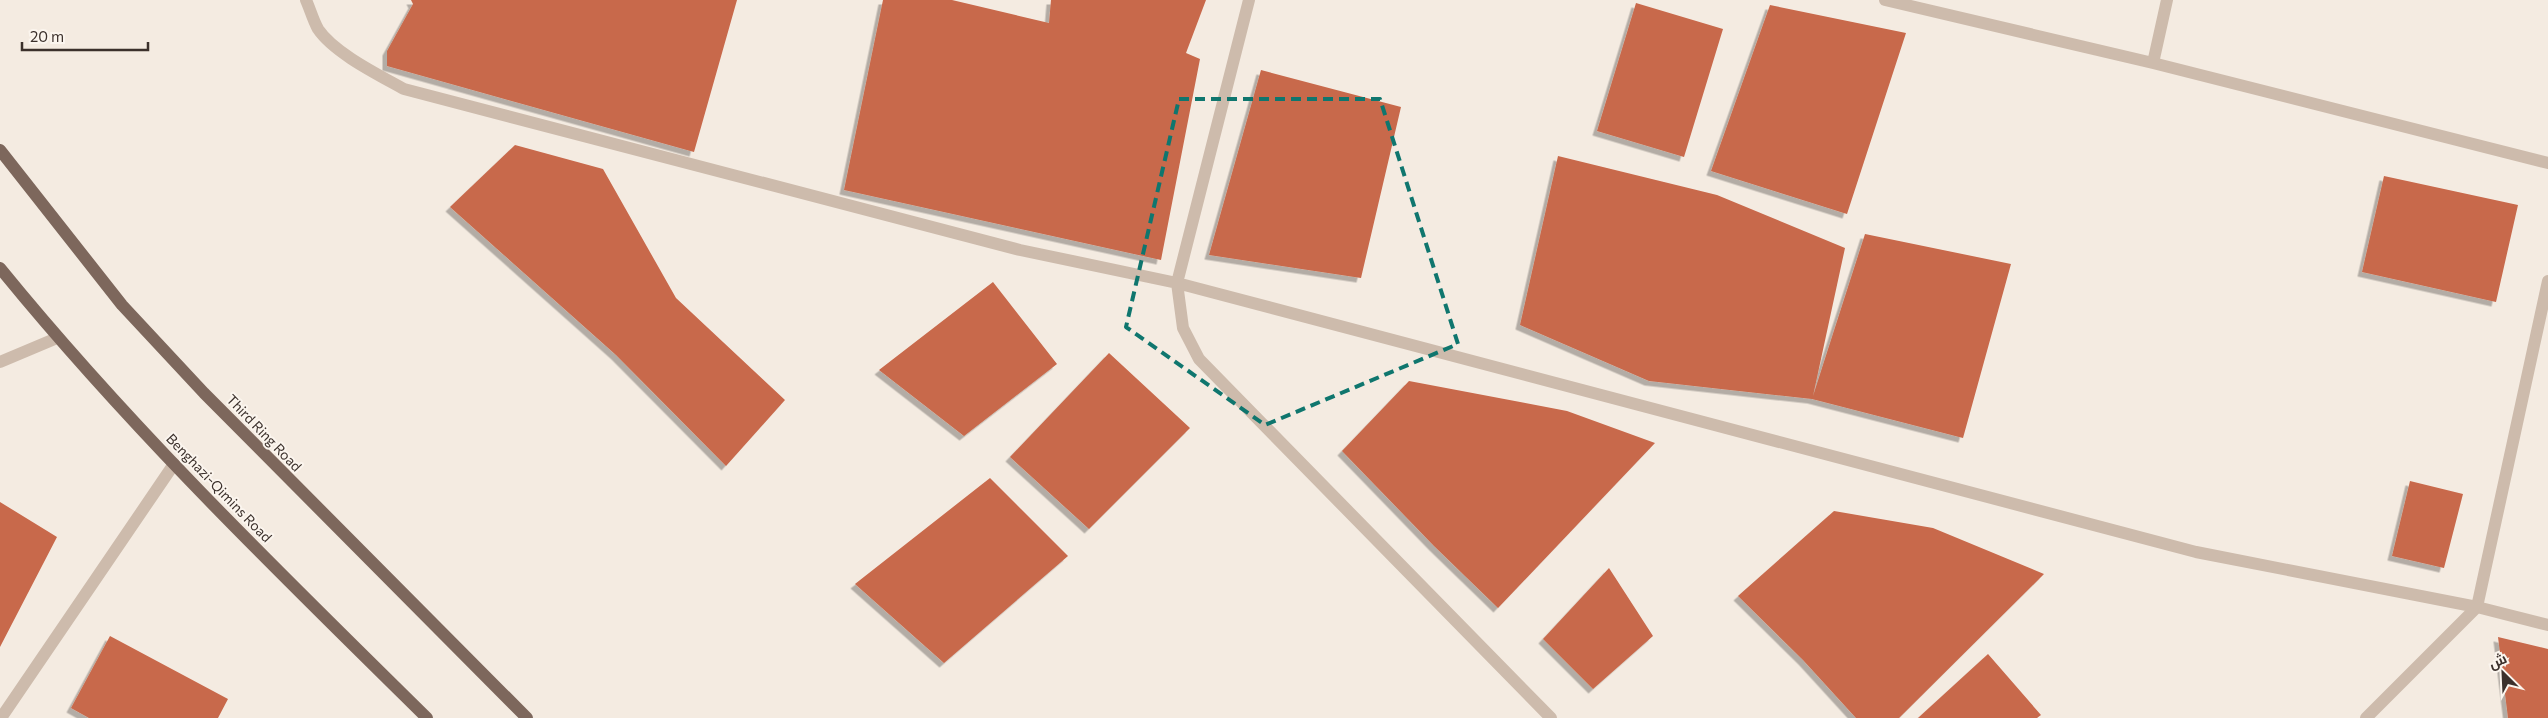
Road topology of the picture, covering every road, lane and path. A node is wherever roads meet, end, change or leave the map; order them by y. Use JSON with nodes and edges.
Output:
{"nodes":[{"id":1,"x":306,"y":0,"type":"edge"},
{"id":2,"x":1249,"y":0,"type":"edge"},
{"id":3,"x":1884,"y":0,"type":"edge"},
{"id":4,"x":2167,"y":0,"type":"edge"},
{"id":5,"x":2152,"y":63,"type":"junction"},
{"id":6,"x":0,"y":150,"type":"edge"},
{"id":7,"x":2548,"y":163,"type":"edge"},
{"id":8,"x":0,"y":268,"type":"edge"},
{"id":9,"x":2548,"y":281,"type":"edge"},
{"id":10,"x":1177,"y":283,"type":"junction"},
{"id":11,"x":57,"y":338,"type":"junction"},
{"id":12,"x":0,"y":362,"type":"edge"},
{"id":13,"x":174,"y":464,"type":"junction"},
{"id":14,"x":2477,"y":607,"type":"junction"},
{"id":15,"x":2548,"y":625,"type":"edge"},
{"id":16,"x":1,"y":718,"type":"edge"},
{"id":17,"x":427,"y":718,"type":"edge"},
{"id":18,"x":528,"y":718,"type":"edge"},
{"id":19,"x":1551,"y":718,"type":"edge"},
{"id":20,"x":2366,"y":718,"type":"edge"}],
"edges":[{"from":1,"to":10,"type":"street"},
{"from":2,"to":10,"type":"street"},
{"from":3,"to":5,"type":"street"},
{"from":4,"to":5,"type":"street"},
{"from":5,"to":7,"type":"street"},
{"from":6,"to":18,"type":"main road","name":"Third Ring Road"},
{"from":8,"to":11,"type":"main road","name":"Benghazi-Qimins Road"},
{"from":9,"to":14,"type":"street"},
{"from":10,"to":14,"type":"street"},
{"from":10,"to":19,"type":"street"},
{"from":11,"to":12,"type":"street"},
{"from":11,"to":13,"type":"main road","name":"Benghazi-Qimins Road"},
{"from":13,"to":16,"type":"street"},
{"from":13,"to":17,"type":"main road","name":"Benghazi-Qimins Road"},
{"from":14,"to":15,"type":"street"},
{"from":14,"to":20,"type":"street"}]}
